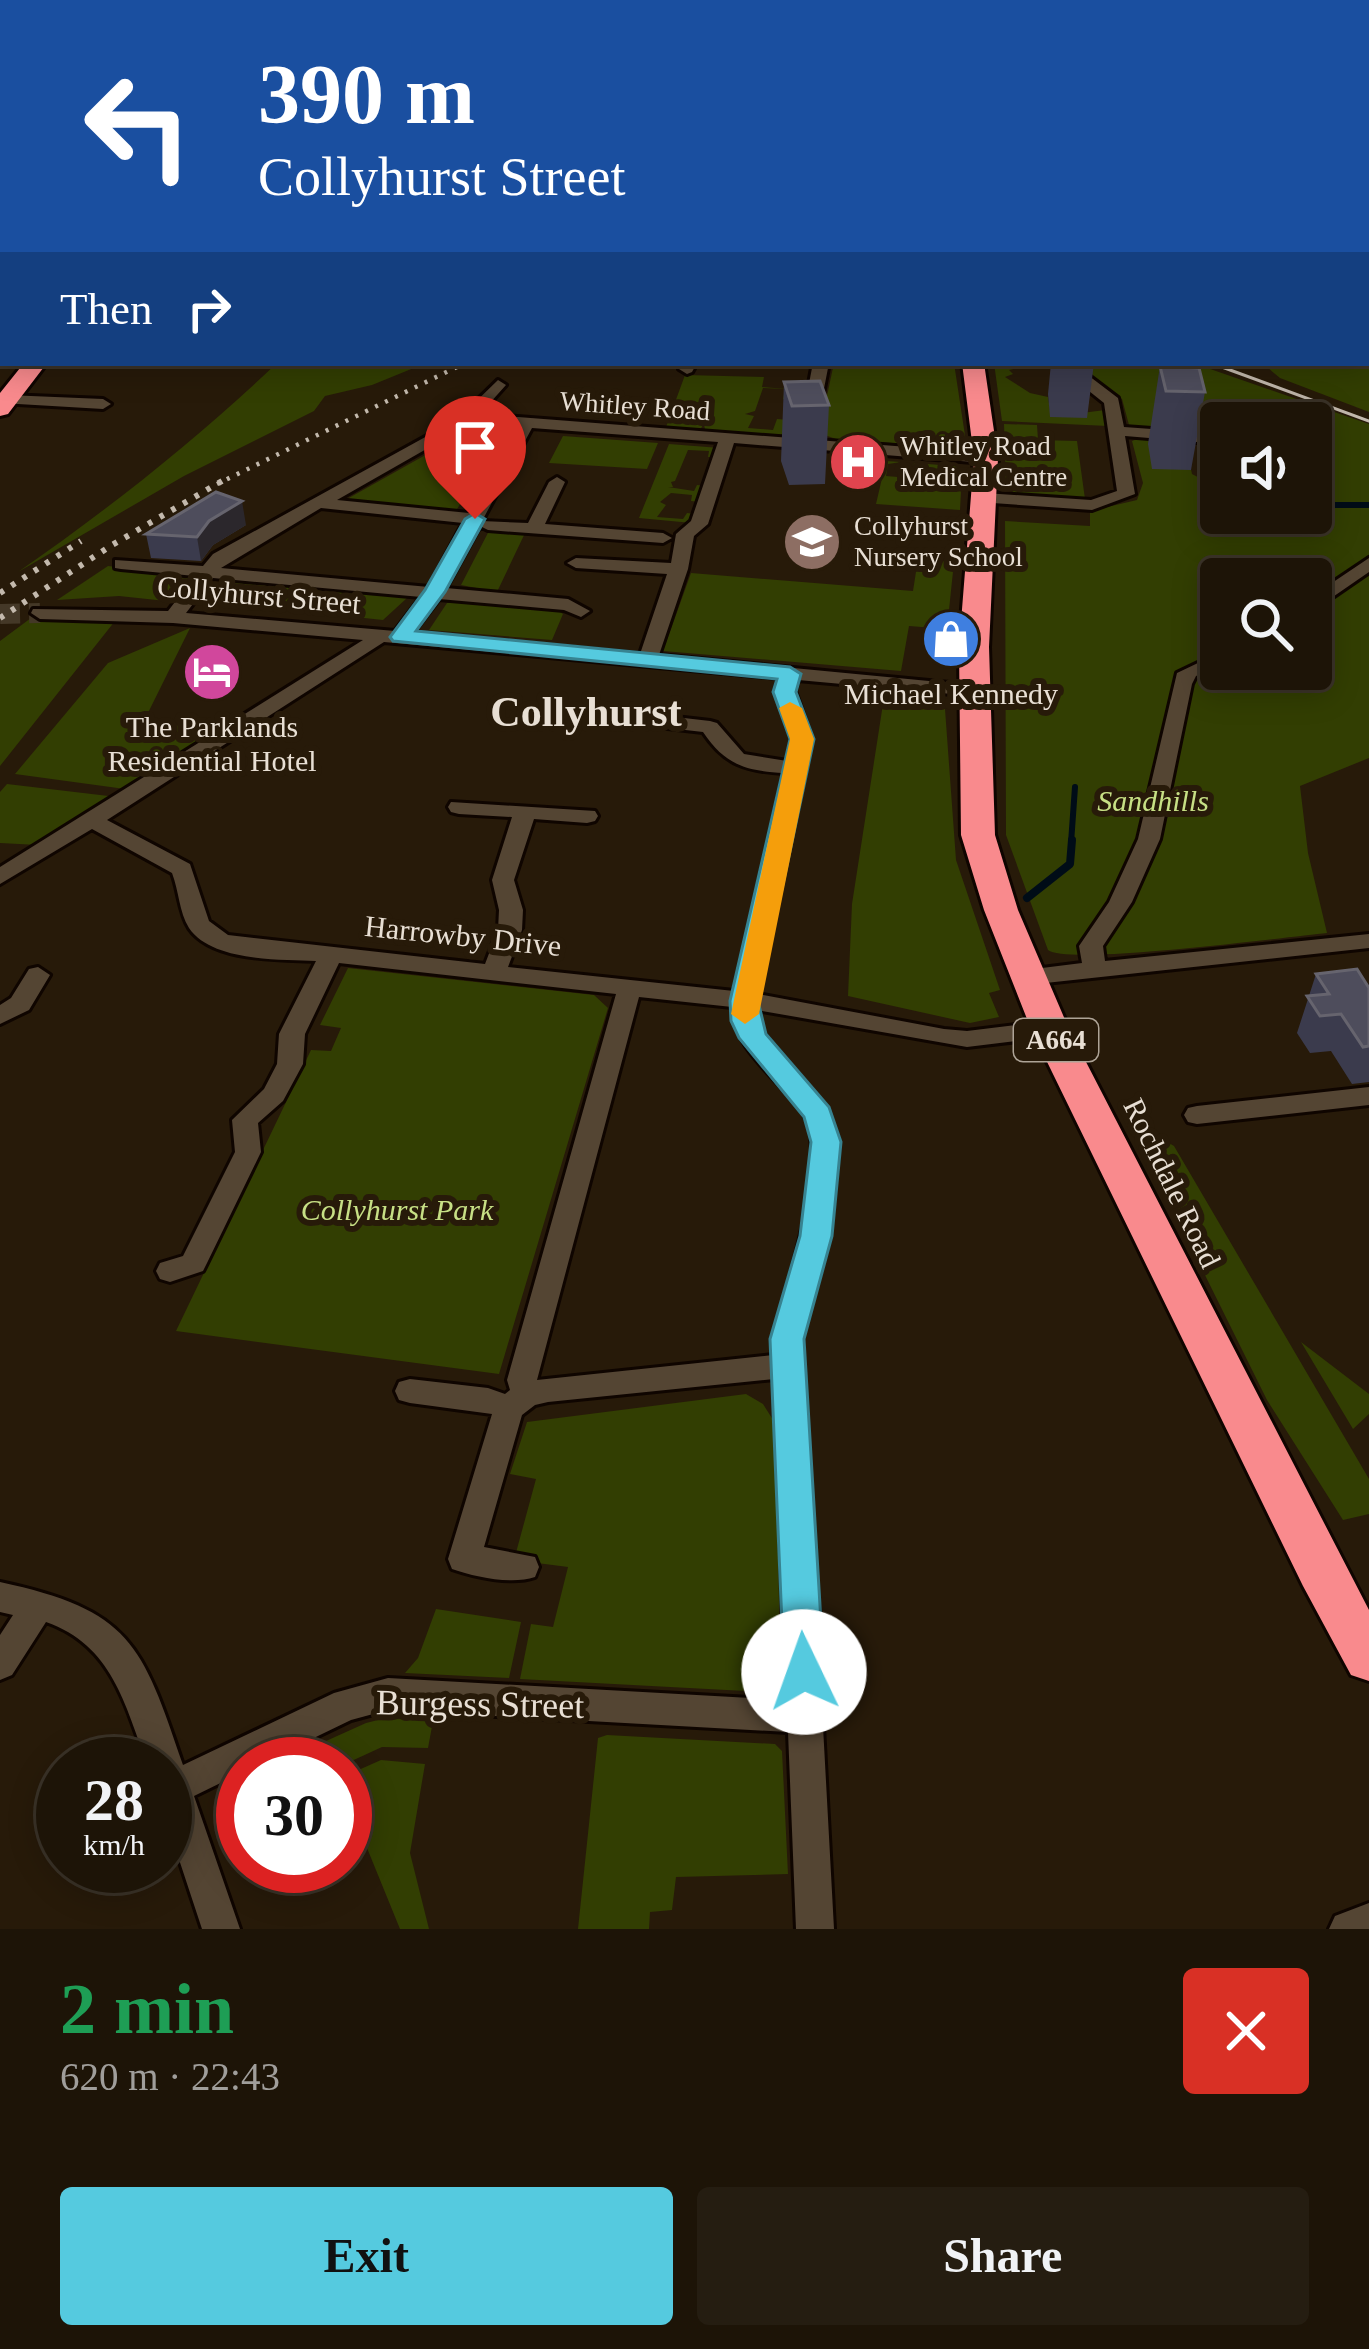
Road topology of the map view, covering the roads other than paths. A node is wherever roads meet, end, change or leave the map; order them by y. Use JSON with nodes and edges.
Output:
{"nodes":[{"id":1,"x":15,"y":366,"type":"edge"},
{"id":2,"x":33,"y":366,"type":"edge"},
{"id":3,"x":820,"y":366,"type":"edge"},
{"id":4,"x":973,"y":366,"type":"edge"},
{"id":5,"x":1067,"y":366,"type":"edge"},
{"id":6,"x":498,"y":385,"type":"dead end"},
{"id":7,"x":2,"y":398,"type":"edge"},
{"id":8,"x":103,"y":404,"type":"dead end"},
{"id":9,"x":469,"y":418,"type":"junction"},
{"id":10,"x":525,"y":425,"type":"junction"},
{"id":11,"x":1119,"y":431,"type":"junction"},
{"id":12,"x":1200,"y":438,"type":"edge"},
{"id":13,"x":727,"y":440,"type":"junction"},
{"id":14,"x":803,"y":445,"type":"junction"},
{"id":15,"x":986,"y":458,"type":"junction"},
{"id":16,"x":557,"y":482,"type":"dead end"},
{"id":17,"x":984,"y":498,"type":"junction"},
{"id":18,"x":318,"y":503,"type":"junction"},
{"id":19,"x":487,"y":518,"type":"junction"},
{"id":20,"x":537,"y":521,"type":"junction"},
{"id":21,"x":663,"y":538,"type":"dead end"},
{"id":22,"x":576,"y":563,"type":"dead end"},
{"id":23,"x":1369,"y":563,"type":"edge"},
{"id":24,"x":121,"y":564,"type":"dead end"},
{"id":25,"x":679,"y":569,"type":"junction"},
{"id":26,"x":208,"y":572,"type":"junction"},
{"id":27,"x":1332,"y":590,"type":"edge"},
{"id":28,"x":434,"y":592,"type":"junction"},
{"id":29,"x":580,"y":611,"type":"dead end"},
{"id":30,"x":40,"y":613,"type":"tunnel mouth"},
{"id":31,"x":173,"y":617,"type":"junction"},
{"id":32,"x":391,"y":636,"type":"junction"},
{"id":33,"x":648,"y":660,"type":"junction"},
{"id":34,"x":1200,"y":667,"type":"edge"},
{"id":35,"x":790,"y":674,"type":"junction"},
{"id":36,"x":974,"y":690,"type":"junction"},
{"id":37,"x":580,"y":712,"type":"dead end"},
{"id":38,"x":796,"y":769,"type":"junction"},
{"id":39,"x":459,"y":807,"type":"dead end"},
{"id":40,"x":525,"y":812,"type":"junction"},
{"id":41,"x":587,"y":816,"type":"dead end"},
{"id":42,"x":92,"y":821,"type":"junction"},
{"id":43,"x":0,"y":877,"type":"edge"},
{"id":44,"x":1369,"y":941,"type":"edge"},
{"id":45,"x":1330,"y":945,"type":"junction"},
{"id":46,"x":331,"y":955,"type":"junction"},
{"id":47,"x":1095,"y":970,"type":"junction"},
{"id":48,"x":494,"y":973,"type":"junction"},
{"id":49,"x":38,"y":975,"type":"dead end"},
{"id":50,"x":1028,"y":977,"type":"junction"},
{"id":51,"x":1350,"y":977,"type":"edge"},
{"id":52,"x":630,"y":987,"type":"junction"},
{"id":53,"x":744,"y":1001,"type":"junction"},
{"id":54,"x":0,"y":1016,"type":"edge"},
{"id":55,"x":1050,"y":1029,"type":"junction"},
{"id":56,"x":1369,"y":1096,"type":"edge"},
{"id":57,"x":1196,"y":1115,"type":"dead end"},
{"id":58,"x":170,"y":1271,"type":"dead end"},
{"id":59,"x":789,"y":1365,"type":"junction"},
{"id":60,"x":410,"y":1391,"type":"dead end"},
{"id":61,"x":518,"y":1401,"type":"junction"},
{"id":62,"x":523,"y":1567,"type":"dead end"},
{"id":63,"x":0,"y":1597,"type":"edge"},
{"id":64,"x":39,"y":1604,"type":"junction"},
{"id":65,"x":1369,"y":1658,"type":"edge"},
{"id":66,"x":0,"y":1664,"type":"edge"},
{"id":67,"x":806,"y":1717,"type":"junction"},
{"id":68,"x":155,"y":1737,"type":"edge"},
{"id":69,"x":192,"y":1763,"type":"edge"},
{"id":70,"x":192,"y":1843,"type":"edge"},
{"id":71,"x":1369,"y":1922,"type":"edge"},
{"id":72,"x":221,"y":1929,"type":"edge"},
{"id":73,"x":814,"y":1929,"type":"edge"},
{"id":74,"x":1348,"y":1929,"type":"edge"}],
"edges":[{"from":1,"to":7,"type":"highway"},
{"from":2,"to":7,"type":"highway"},
{"from":3,"to":14,"type":"street"},
{"from":4,"to":15,"type":"highway","name":"Rochdale Road","number":"A664"},
{"from":5,"to":11,"type":"street"},
{"from":6,"to":9,"type":"street"},
{"from":7,"to":8,"type":"street"},
{"from":9,"to":10,"type":"street"},
{"from":9,"to":18,"type":"street"},
{"from":10,"to":13,"type":"street","name":"Whitley Road"},
{"from":10,"to":19,"type":"street","name":"Whitley Road"},
{"from":11,"to":12,"type":"street"},
{"from":11,"to":17,"type":"street"},
{"from":13,"to":14,"type":"street","name":"Whitley Road"},
{"from":13,"to":25,"type":"street"},
{"from":14,"to":15,"type":"street","name":"Whitley Road"},
{"from":15,"to":17,"type":"highway","name":"Rochdale Road","number":"A664"},
{"from":16,"to":20,"type":"street"},
{"from":17,"to":36,"type":"highway","name":"Rochdale Road","number":"A664"},
{"from":18,"to":19,"type":"street"},
{"from":18,"to":26,"type":"street"},
{"from":19,"to":20,"type":"street"},
{"from":19,"to":28,"type":"street","name":"Whitley Road"},
{"from":20,"to":21,"type":"street"},
{"from":22,"to":25,"type":"street"},
{"from":23,"to":27,"type":"street"},
{"from":24,"to":26,"type":"street"},
{"from":25,"to":33,"type":"street"},
{"from":26,"to":28,"type":"street"},
{"from":26,"to":31,"type":"street"},
{"from":28,"to":29,"type":"street"},
{"from":28,"to":32,"type":"street","name":"Whitley Road"},
{"from":30,"to":31,"type":"street","name":"Collyhurst Street"},
{"from":31,"to":32,"type":"street","name":"Collyhurst Street"},
{"from":32,"to":33,"type":"street","name":"Collyhurst Street"},
{"from":32,"to":42,"type":"street"},
{"from":33,"to":35,"type":"street","name":"Collyhurst Street"},
{"from":34,"to":47,"type":"street"},
{"from":35,"to":36,"type":"street","name":"Collyhurst Street"},
{"from":35,"to":38,"type":"street"},
{"from":36,"to":50,"type":"highway","name":"Rochdale Road","number":"A664"},
{"from":37,"to":38,"type":"street"},
{"from":38,"to":53,"type":"street"},
{"from":39,"to":40,"type":"street"},
{"from":40,"to":41,"type":"street"},
{"from":40,"to":48,"type":"street"},
{"from":42,"to":43,"type":"street"},
{"from":42,"to":46,"type":"street"},
{"from":44,"to":45,"type":"street"},
{"from":45,"to":47,"type":"street"},
{"from":45,"to":51,"type":"street"},
{"from":46,"to":48,"type":"street","name":"Harrowby Drive"},
{"from":46,"to":58,"type":"street","name":"Harrowby Drive"},
{"from":47,"to":50,"type":"street"},
{"from":48,"to":52,"type":"street","name":"Harrowby Drive"},
{"from":49,"to":54,"type":"street"},
{"from":50,"to":55,"type":"highway","name":"Rochdale Road","number":"A664"},
{"from":52,"to":53,"type":"street","name":"Harrowby Drive"},
{"from":52,"to":61,"type":"street"},
{"from":53,"to":55,"type":"street","name":"Harrowby Drive"},
{"from":53,"to":59,"type":"street"},
{"from":55,"to":65,"type":"highway","name":"Rochdale Road","number":"A664"},
{"from":56,"to":57,"type":"street"},
{"from":59,"to":61,"type":"street"},
{"from":59,"to":67,"type":"street"},
{"from":60,"to":61,"type":"street"},
{"from":61,"to":62,"type":"street"},
{"from":63,"to":64,"type":"street"},
{"from":64,"to":66,"type":"street"},
{"from":64,"to":68,"type":"street"},
{"from":67,"to":69,"type":"street","name":"Burgess Street"},
{"from":67,"to":73,"type":"street"},
{"from":70,"to":72,"type":"street"},
{"from":71,"to":74,"type":"street"}]}
